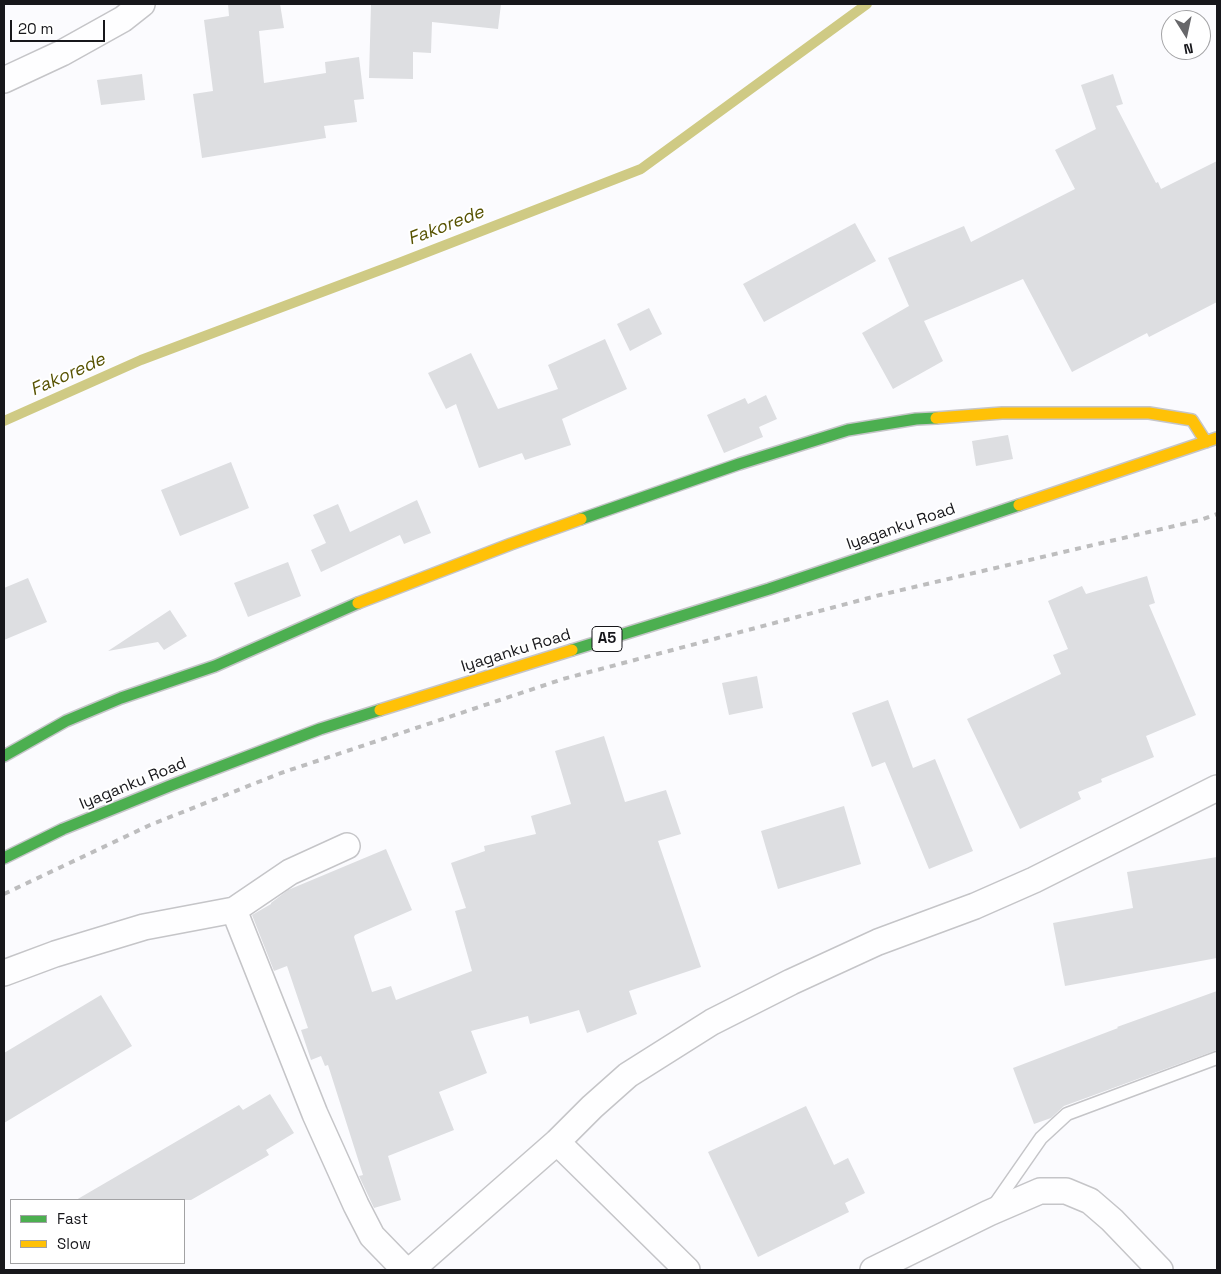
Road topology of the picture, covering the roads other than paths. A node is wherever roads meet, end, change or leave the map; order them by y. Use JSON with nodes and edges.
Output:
{"nodes":[{"id":1,"x":142,"y":4,"type":"edge"},
{"id":2,"x":4,"y":80,"type":"edge"},
{"id":3,"x":1212,"y":440,"type":"edge"},
{"id":4,"x":4,"y":756,"type":"edge"},
{"id":5,"x":1217,"y":788,"type":"edge"},
{"id":6,"x":347,"y":846,"type":"dead end"},
{"id":7,"x":4,"y":858,"type":"edge"},
{"id":8,"x":234,"y":910,"type":"junction"},
{"id":9,"x":4,"y":972,"type":"edge"},
{"id":10,"x":1217,"y":1058,"type":"edge"},
{"id":11,"x":557,"y":1142,"type":"junction"},
{"id":12,"x":989,"y":1213,"type":"junction"},
{"id":13,"x":405,"y":1270,"type":"edge"},
{"id":14,"x":411,"y":1270,"type":"edge"},
{"id":15,"x":687,"y":1270,"type":"edge"},
{"id":16,"x":872,"y":1270,"type":"edge"},
{"id":17,"x":1160,"y":1270,"type":"edge"}],
"edges":[{"from":1,"to":2,"type":"street"},
{"from":3,"to":4,"type":"main road"},
{"from":3,"to":7,"type":"main road","name":"Iyaganku Road","number":"A5"},
{"from":5,"to":11,"type":"street"},
{"from":6,"to":8,"type":"street"},
{"from":8,"to":9,"type":"street"},
{"from":8,"to":13,"type":"street"},
{"from":10,"to":12,"type":"lane"},
{"from":11,"to":14,"type":"street"},
{"from":11,"to":15,"type":"street"},
{"from":12,"to":16,"type":"street"},
{"from":12,"to":17,"type":"street"}]}
